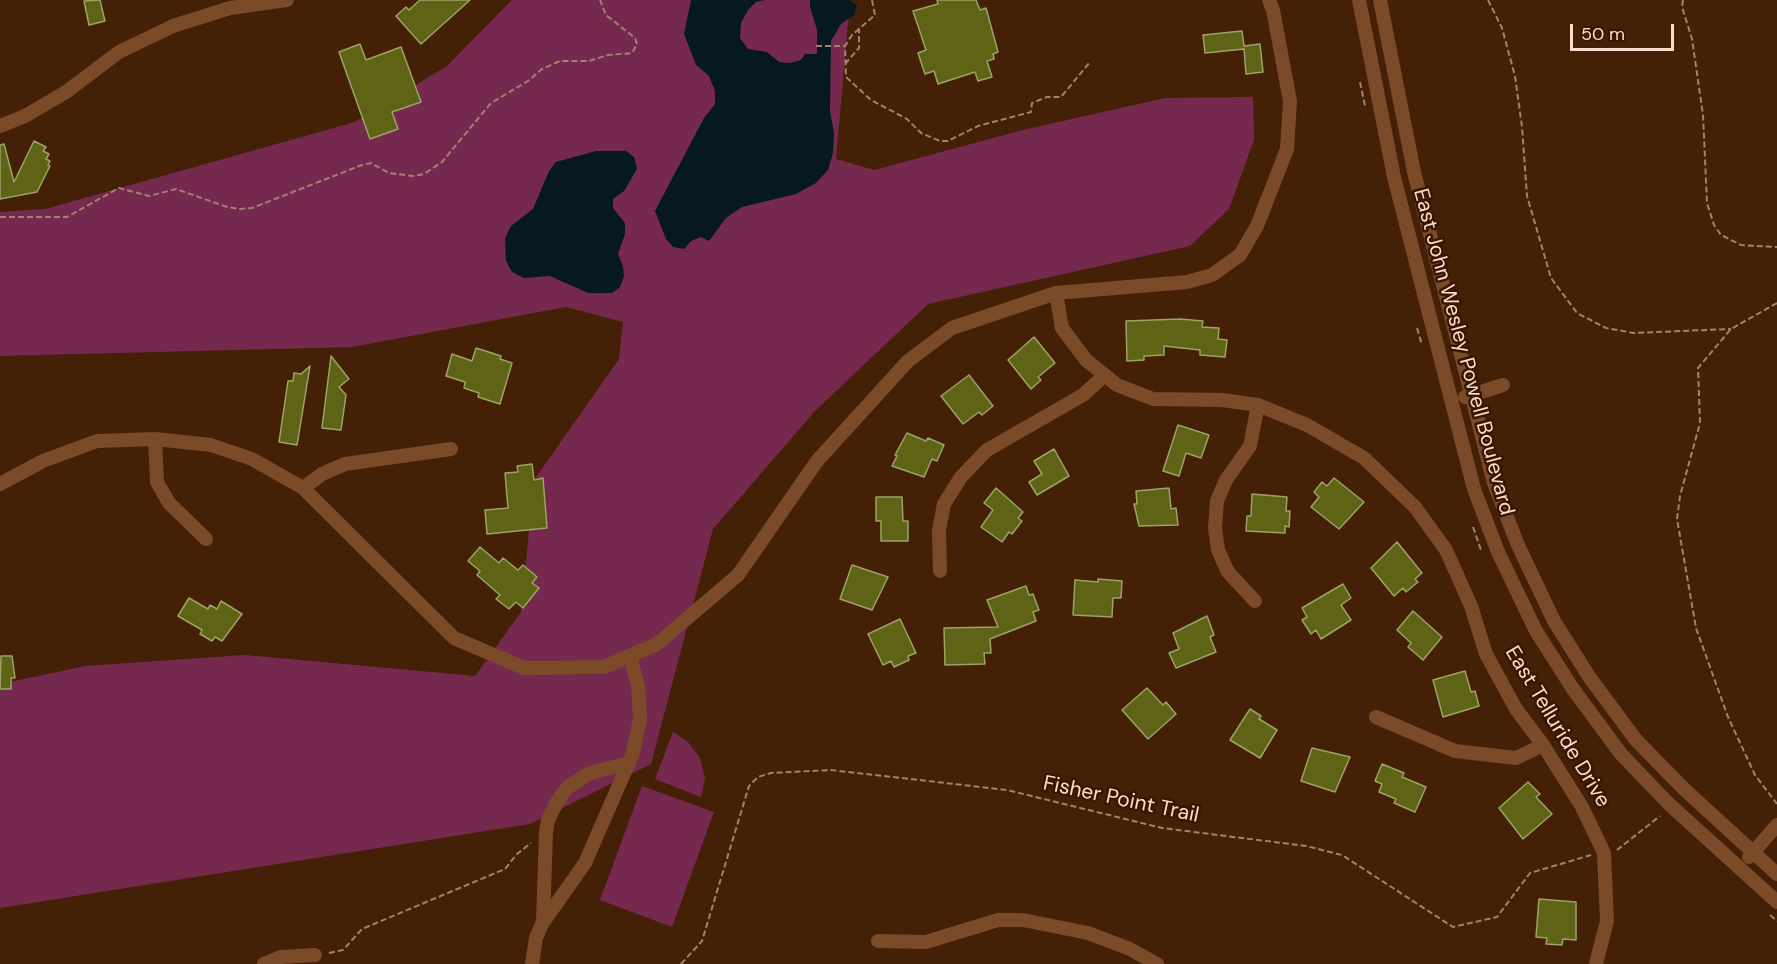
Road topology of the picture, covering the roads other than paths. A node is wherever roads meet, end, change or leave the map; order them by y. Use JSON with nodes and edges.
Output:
{"nodes":[{"id":1,"x":288,"y":0,"type":"edge"},
{"id":2,"x":1269,"y":0,"type":"edge"},
{"id":3,"x":1359,"y":0,"type":"edge"},
{"id":4,"x":1380,"y":0,"type":"edge"},
{"id":5,"x":0,"y":126,"type":"edge"},
{"id":6,"x":1056,"y":293,"type":"junction"},
{"id":7,"x":1105,"y":375,"type":"junction"},
{"id":8,"x":1503,"y":385,"type":"dead end"},
{"id":9,"x":1472,"y":395,"type":"junction"},
{"id":10,"x":1452,"y":400,"type":"junction"},
{"id":11,"x":1258,"y":405,"type":"junction"},
{"id":12,"x":155,"y":439,"type":"junction"},
{"id":13,"x":451,"y":449,"type":"dead end"},
{"id":14,"x":0,"y":484,"type":"edge"},
{"id":15,"x":303,"y":488,"type":"junction"},
{"id":16,"x":206,"y":540,"type":"dead end"},
{"id":17,"x":940,"y":571,"type":"dead end"},
{"id":18,"x":1255,"y":601,"type":"dead end"},
{"id":19,"x":630,"y":656,"type":"junction"},
{"id":20,"x":1376,"y":717,"type":"dead end"},
{"id":21,"x":1543,"y":745,"type":"junction"},
{"id":22,"x":629,"y":763,"type":"junction"},
{"id":23,"x":1777,"y":825,"type":"edge"},
{"id":24,"x":1753,"y":852,"type":"junction"},
{"id":25,"x":1739,"y":868,"type":"junction"},
{"id":26,"x":1777,"y":874,"type":"edge"},
{"id":27,"x":1777,"y":902,"type":"edge"},
{"id":28,"x":542,"y":924,"type":"junction"},
{"id":29,"x":878,"y":941,"type":"dead end"},
{"id":30,"x":315,"y":955,"type":"road end"},
{"id":31,"x":264,"y":964,"type":"edge"},
{"id":32,"x":532,"y":964,"type":"edge"},
{"id":33,"x":1157,"y":964,"type":"edge"},
{"id":34,"x":1596,"y":964,"type":"edge"}],
"edges":[{"from":1,"to":5,"type":"street"},
{"from":2,"to":6,"type":"street"},
{"from":3,"to":10,"type":"street","name":"East John Wesley Powell Boulevard"},
{"from":4,"to":9,"type":"street","name":"East John Wesley Powell Boulevard"},
{"from":6,"to":7,"type":"street","name":"East Telluride Drive"},
{"from":6,"to":19,"type":"street"},
{"from":7,"to":11,"type":"street","name":"East Telluride Drive"},
{"from":7,"to":17,"type":"street"},
{"from":8,"to":9,"type":"street"},
{"from":9,"to":10,"type":"street"},
{"from":9,"to":24,"type":"street","name":"East John Wesley Powell Boulevard"},
{"from":10,"to":25,"type":"street","name":"East John Wesley Powell Boulevard"},
{"from":11,"to":18,"type":"street"},
{"from":11,"to":21,"type":"street","name":"East Telluride Drive"},
{"from":12,"to":14,"type":"street"},
{"from":12,"to":15,"type":"street"},
{"from":12,"to":16,"type":"street"},
{"from":13,"to":15,"type":"street"},
{"from":15,"to":19,"type":"street"},
{"from":19,"to":22,"type":"street"},
{"from":20,"to":21,"type":"street"},
{"from":21,"to":34,"type":"street","name":"East Telluride Drive"},
{"from":22,"to":28,"type":"street"},
{"from":22,"to":28,"type":"street"},
{"from":23,"to":24,"type":"street"},
{"from":24,"to":25,"type":"street"},
{"from":24,"to":26,"type":"street","name":"East John Wesley Powell Boulevard"},
{"from":25,"to":27,"type":"street","name":"East John Wesley Powell Boulevard"},
{"from":28,"to":32,"type":"street"},
{"from":29,"to":33,"type":"street"},
{"from":30,"to":31,"type":"street"}]}
